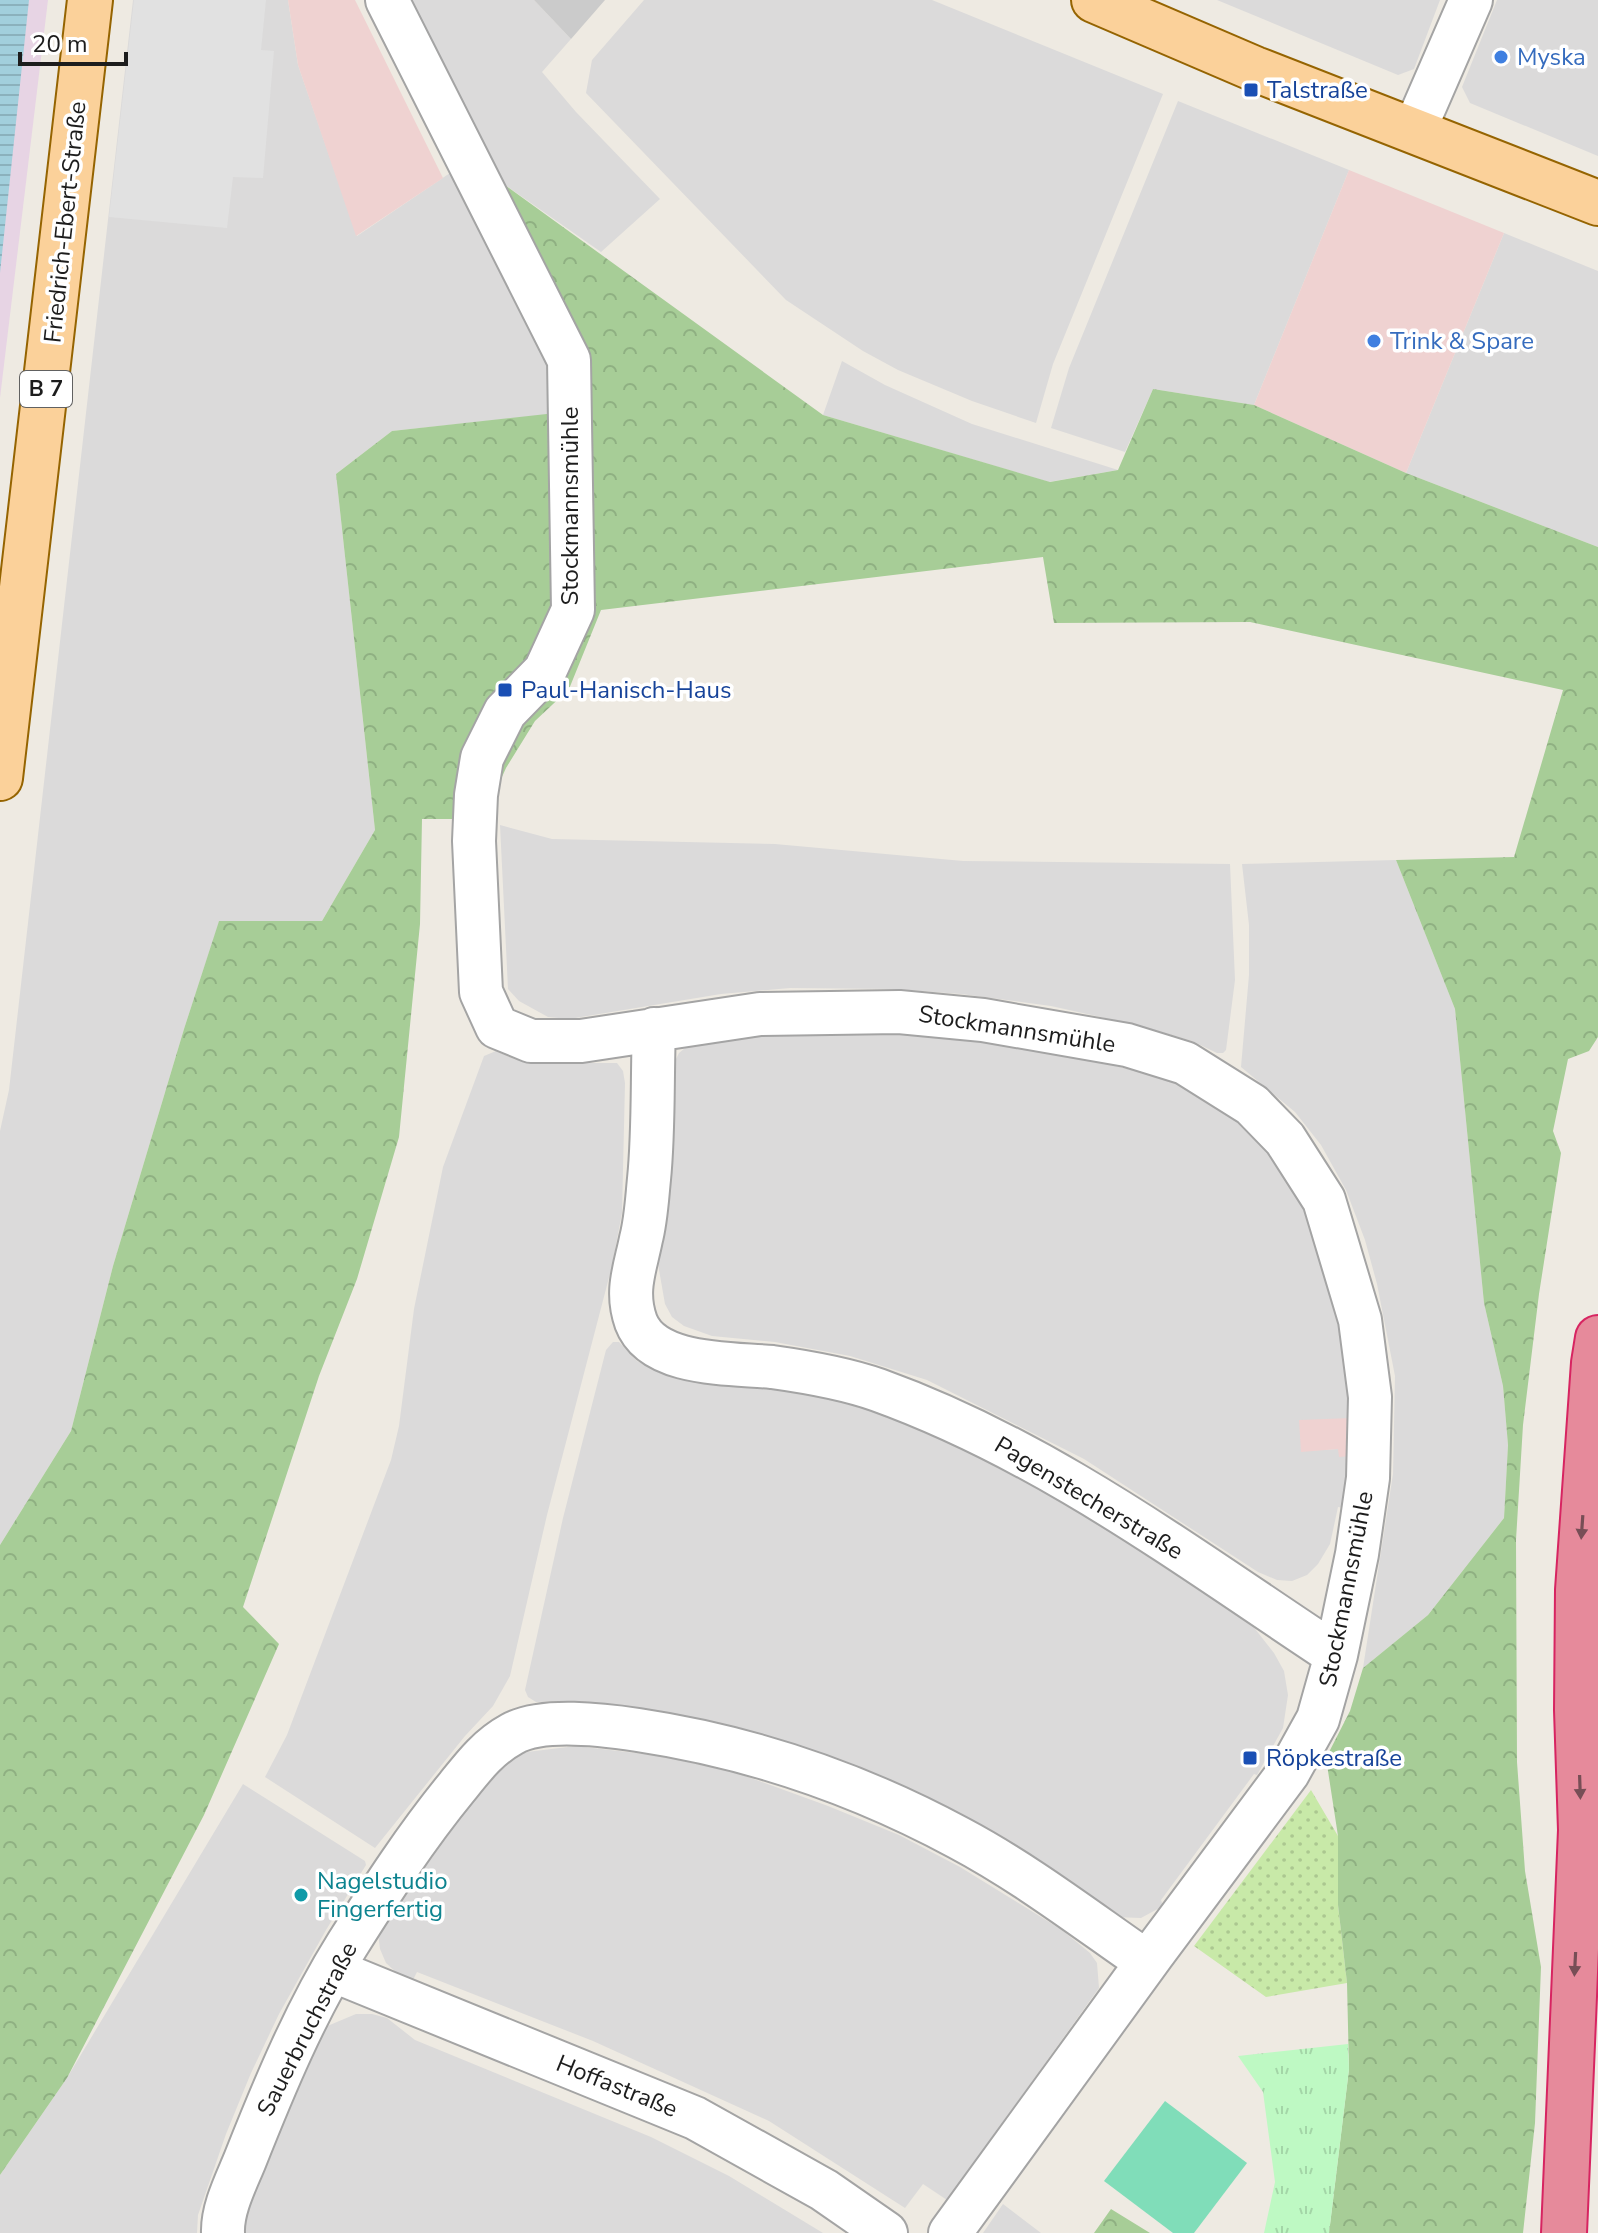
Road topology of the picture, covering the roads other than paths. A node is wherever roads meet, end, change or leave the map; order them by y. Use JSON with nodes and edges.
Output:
{"nodes":[{"id":1,"x":90,"y":0,"type":"edge"},
{"id":2,"x":387,"y":0,"type":"edge"},
{"id":3,"x":1094,"y":0,"type":"edge"},
{"id":4,"x":1471,"y":0,"type":"edge"},
{"id":5,"x":1414,"y":131,"type":"junction"},
{"id":6,"x":1598,"y":203,"type":"edge"},
{"id":7,"x":0,"y":778,"type":"edge"},
{"id":8,"x":654,"y":1029,"type":"junction"},
{"id":9,"x":1598,"y":1338,"type":"edge"},
{"id":10,"x":1336,"y":1655,"type":"junction"},
{"id":11,"x":1581,"y":1830,"type":"junction"},
{"id":12,"x":1598,"y":1925,"type":"edge"},
{"id":13,"x":1147,"y":1962,"type":"junction"},
{"id":14,"x":332,"y":1970,"type":"junction"},
{"id":15,"x":223,"y":2233,"type":"edge"},
{"id":16,"x":886,"y":2233,"type":"edge"},
{"id":17,"x":950,"y":2233,"type":"edge"},
{"id":18,"x":1564,"y":2233,"type":"edge"}],
"edges":[{"from":1,"to":7,"type":"main road","name":"Friedrich-Ebert-Straße","number":"B 7"},
{"from":2,"to":8,"type":"street","name":"Stockmannsmühle"},
{"from":3,"to":5,"type":"main road"},
{"from":4,"to":5,"type":"street"},
{"from":5,"to":6,"type":"main road"},
{"from":8,"to":10,"type":"street","name":"Pagenstecherstraße"},
{"from":8,"to":10,"type":"street","name":"Stockmannsmühle"},
{"from":9,"to":11,"type":"highway","one_way":true},
{"from":10,"to":13,"type":"street","name":"Stockmannsmühle"},
{"from":11,"to":12,"type":"highway"},
{"from":11,"to":18,"type":"highway","one_way":true},
{"from":13,"to":14,"type":"street","name":"Sauerbruchstraße"},
{"from":13,"to":17,"type":"street","name":"Stockmannsmühle"},
{"from":14,"to":15,"type":"street","name":"Sauerbruchstraße"},
{"from":14,"to":16,"type":"street","name":"Hoffastraße"}]}
